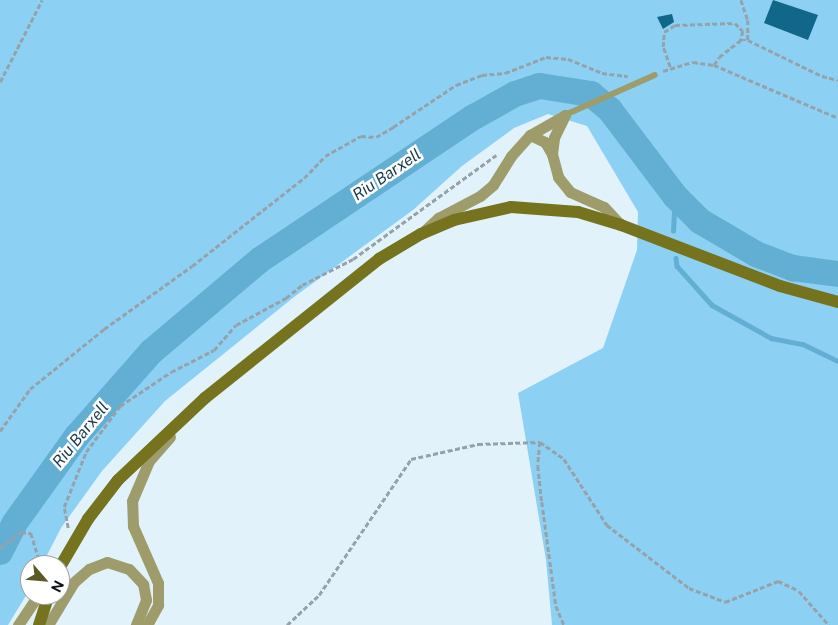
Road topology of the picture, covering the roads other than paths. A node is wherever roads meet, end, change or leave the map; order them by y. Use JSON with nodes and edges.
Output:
{"nodes":[{"id":1,"x":655,"y":75,"type":"road end"},
{"id":2,"x":564,"y":115,"type":"junction"},
{"id":3,"x":530,"y":135,"type":"junction"},
{"id":4,"x":552,"y":154,"type":"junction"},
{"id":5,"x":621,"y":224,"type":"junction"},
{"id":6,"x":421,"y":234,"type":"junction"},
{"id":7,"x":838,"y":302,"type":"edge"},
{"id":8,"x":205,"y":398,"type":"junction"},
{"id":9,"x":66,"y":555,"type":"edge"},
{"id":10,"x":31,"y":605,"type":"edge"},
{"id":11,"x":46,"y":605,"type":"edge"},
{"id":12,"x":18,"y":625,"type":"edge"},
{"id":13,"x":39,"y":625,"type":"edge"},
{"id":14,"x":48,"y":625,"type":"edge"},
{"id":15,"x":136,"y":625,"type":"edge"},
{"id":16,"x":147,"y":625,"type":"edge"}],
"edges":[{"from":1,"to":2,"type":"lane"},
{"from":2,"to":3,"type":"street"},
{"from":2,"to":4,"type":"street"},
{"from":3,"to":4,"type":"street"},
{"from":3,"to":6,"type":"street"},
{"from":4,"to":5,"type":"street"},
{"from":5,"to":6,"type":"main road"},
{"from":5,"to":7,"type":"main road"},
{"from":6,"to":8,"type":"main road"},
{"from":8,"to":9,"type":"main road"},
{"from":8,"to":16,"type":"street"},
{"from":10,"to":12,"type":"street"},
{"from":11,"to":13,"type":"main road"},
{"from":14,"to":15,"type":"street"}]}
